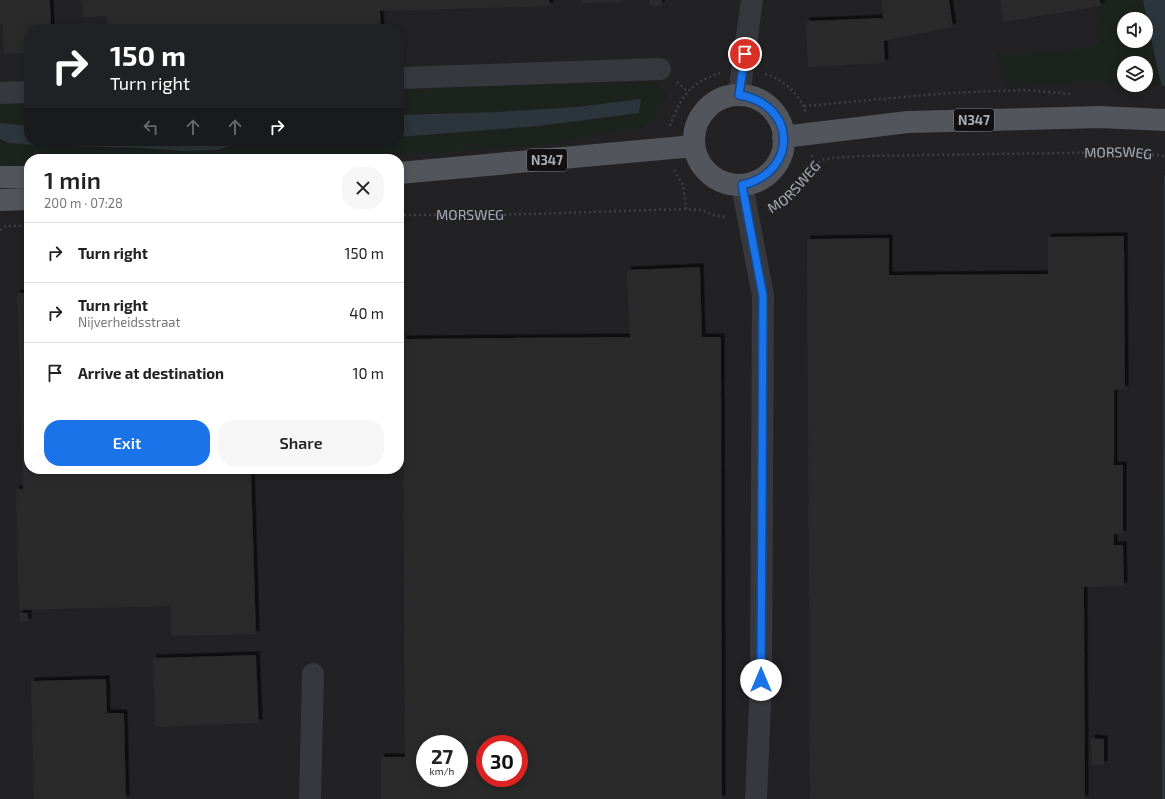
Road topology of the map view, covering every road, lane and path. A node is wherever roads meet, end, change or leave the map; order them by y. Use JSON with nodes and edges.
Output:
{"nodes":[{"id":1,"x":752,"y":0,"type":"edge"},
{"id":2,"x":743,"y":67,"type":"junction"},
{"id":3,"x":660,"y":69,"type":"dead end"},
{"id":4,"x":404,"y":78,"type":"edge"},
{"id":5,"x":687,"y":91,"type":"dead end"},
{"id":6,"x":24,"y":92,"type":"edge"},
{"id":7,"x":0,"y":93,"type":"edge"},
{"id":8,"x":739,"y":95,"type":"junction"},
{"id":9,"x":1165,"y":120,"type":"edge"},
{"id":10,"x":810,"y":134,"type":"junction"},
{"id":11,"x":783,"y":137,"type":"junction"},
{"id":12,"x":694,"y":146,"type":"junction"},
{"id":13,"x":1165,"y":156,"type":"edge"},
{"id":14,"x":814,"y":167,"type":"junction"},
{"id":15,"x":404,"y":173,"type":"edge"},
{"id":16,"x":0,"y":177,"type":"edge"},
{"id":17,"x":24,"y":177,"type":"edge"},
{"id":18,"x":742,"y":185,"type":"junction"},
{"id":19,"x":24,"y":199,"type":"edge"},
{"id":20,"x":0,"y":200,"type":"edge"},
{"id":21,"x":404,"y":215,"type":"edge"},
{"id":22,"x":749,"y":219,"type":"junction"},
{"id":23,"x":24,"y":226,"type":"edge"},
{"id":24,"x":0,"y":230,"type":"edge"},
{"id":25,"x":312,"y":674,"type":"dead end"},
{"id":26,"x":310,"y":799,"type":"edge"},
{"id":27,"x":756,"y":799,"type":"edge"}],
"edges":[{"from":1,"to":2,"type":"street"},
{"from":2,"to":5,"type":"path"},
{"from":2,"to":8,"type":"street"},
{"from":2,"to":10,"type":"path"},
{"from":3,"to":4,"type":"street"},
{"from":6,"to":7,"type":"street"},
{"from":8,"to":11,"type":"main road"},
{"from":8,"to":12,"type":"main road"},
{"from":9,"to":10,"type":"main road","number":"N347"},
{"from":10,"to":11,"type":"main road","number":"N347"},
{"from":10,"to":14,"type":"path"},
{"from":11,"to":18,"type":"main road"},
{"from":12,"to":15,"type":"main road","number":"N347"},
{"from":12,"to":18,"type":"main road"},
{"from":13,"to":14,"type":"path","name":"MORSWEG"},
{"from":14,"to":22,"type":"path","name":"MORSWEG"},
{"from":16,"to":17,"type":"main road"},
{"from":18,"to":22,"type":"street"},
{"from":19,"to":20,"type":"main road"},
{"from":21,"to":22,"type":"path","name":"MORSWEG"},
{"from":22,"to":27,"type":"street"},
{"from":23,"to":24,"type":"path"},
{"from":25,"to":26,"type":"street"}]}
